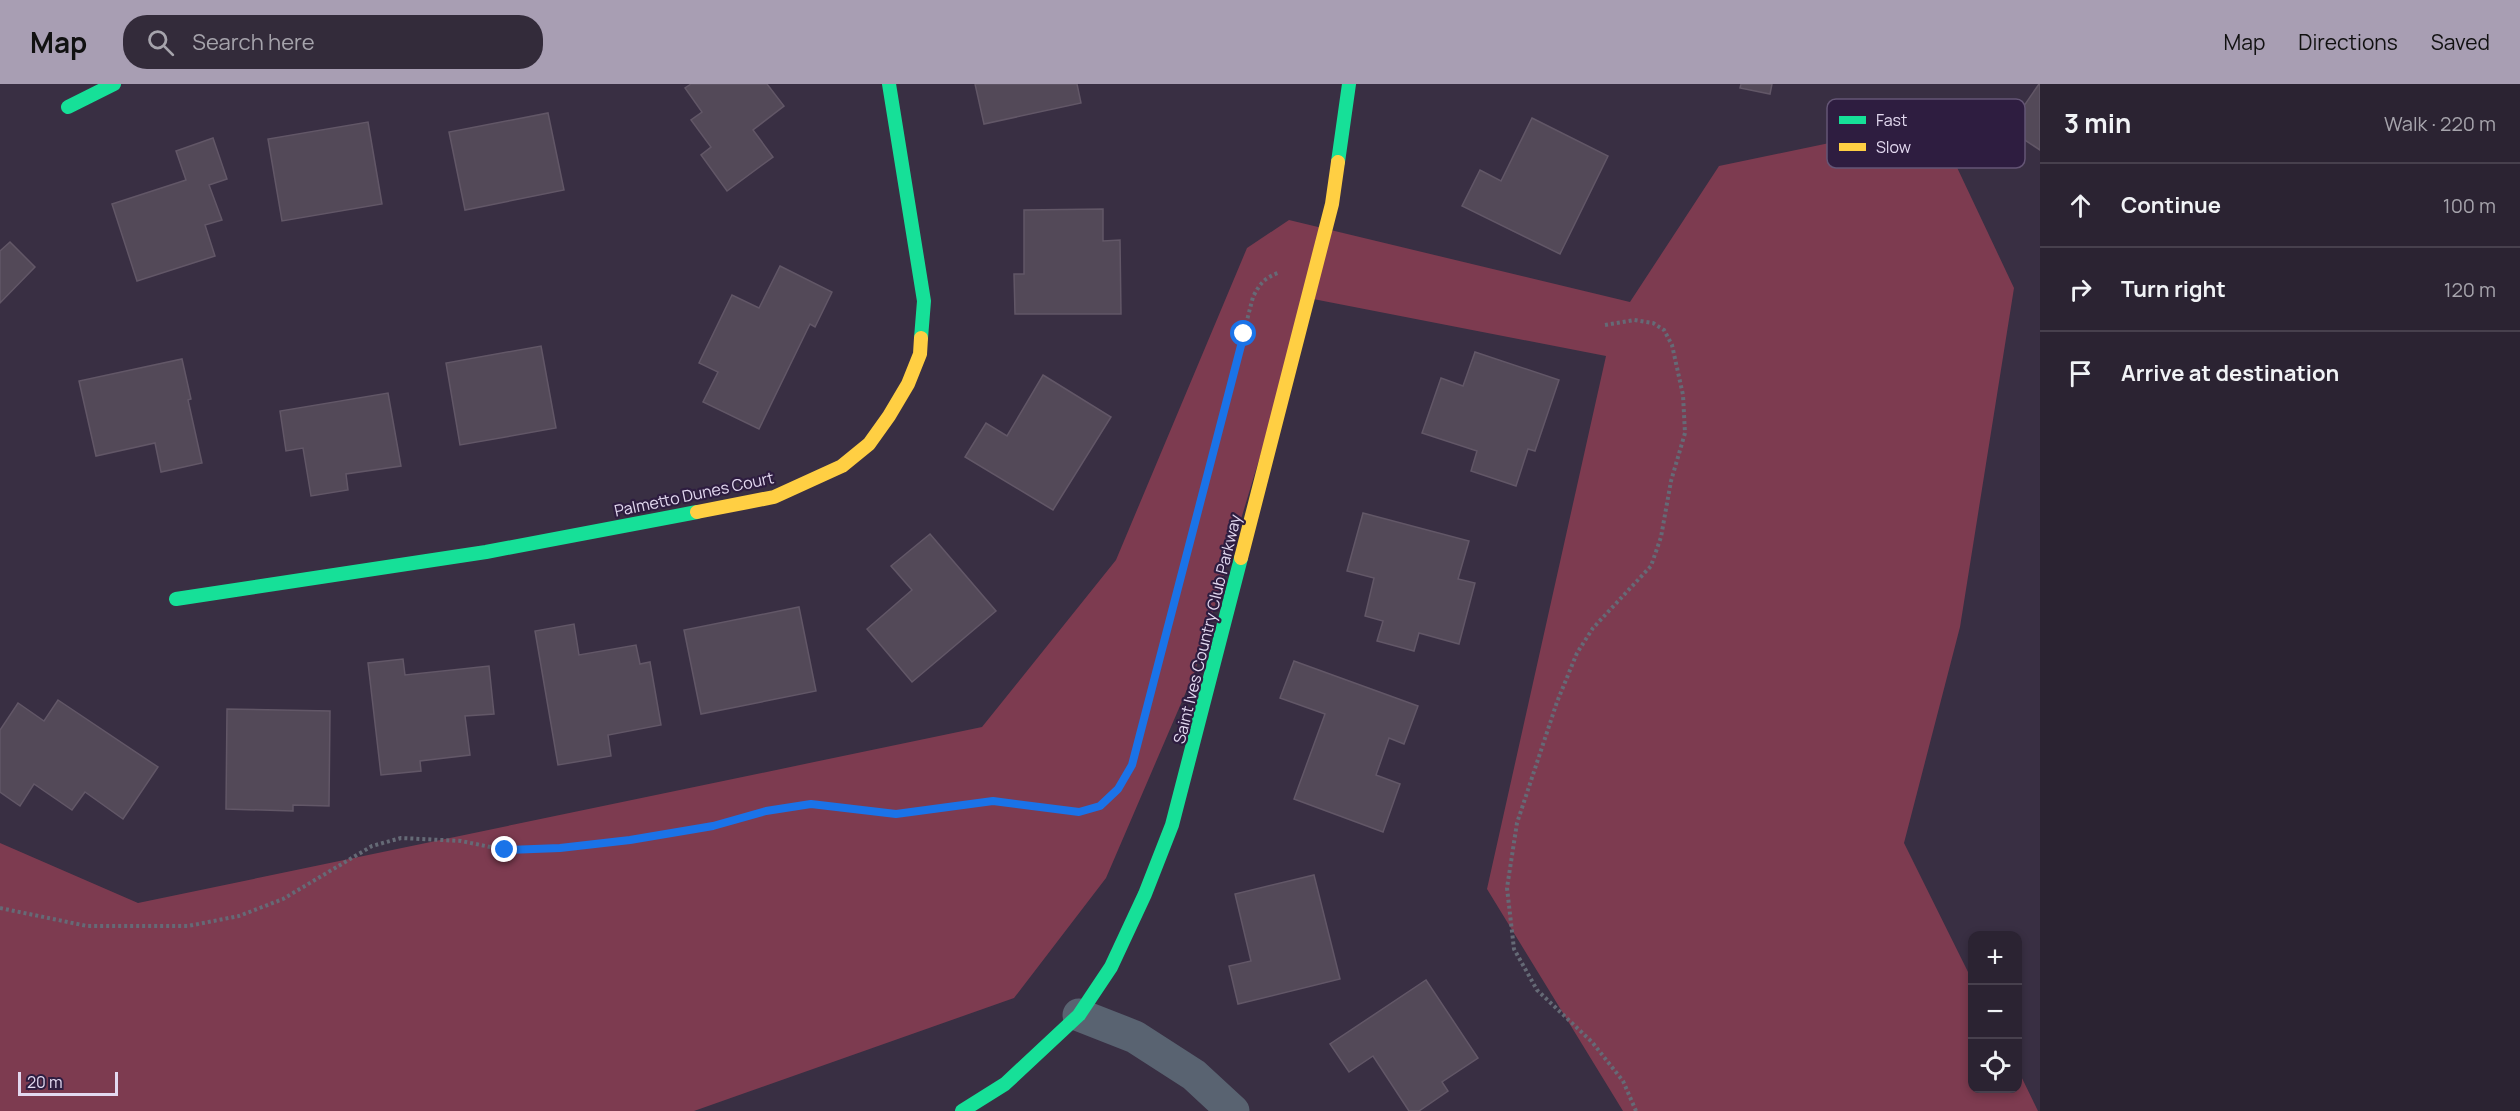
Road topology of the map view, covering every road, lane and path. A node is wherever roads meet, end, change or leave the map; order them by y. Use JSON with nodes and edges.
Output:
{"nodes":[{"id":1,"x":114,"y":84,"type":"edge"},
{"id":2,"x":889,"y":84,"type":"edge"},
{"id":3,"x":1350,"y":84,"type":"edge"},
{"id":4,"x":68,"y":107,"type":"dead end"},
{"id":5,"x":1278,"y":273,"type":"dead end"},
{"id":6,"x":1605,"y":325,"type":"dead end"},
{"id":7,"x":176,"y":598,"type":"dead end"},
{"id":8,"x":0,"y":908,"type":"edge"},
{"id":9,"x":1080,"y":1015,"type":"junction"},
{"id":10,"x":962,"y":1111,"type":"edge"},
{"id":11,"x":1233,"y":1111,"type":"edge"},
{"id":12,"x":1636,"y":1111,"type":"edge"}],
"edges":[{"from":1,"to":4,"type":"street"},
{"from":2,"to":7,"type":"street","name":"Palmetto Dunes Court"},
{"from":3,"to":9,"type":"street","name":"Saint Ives Country Club Parkway"},
{"from":5,"to":8,"type":"path"},
{"from":6,"to":12,"type":"path"},
{"from":9,"to":10,"type":"street","name":"Saint Ives Country Club Parkway"},
{"from":9,"to":11,"type":"street"}]}
